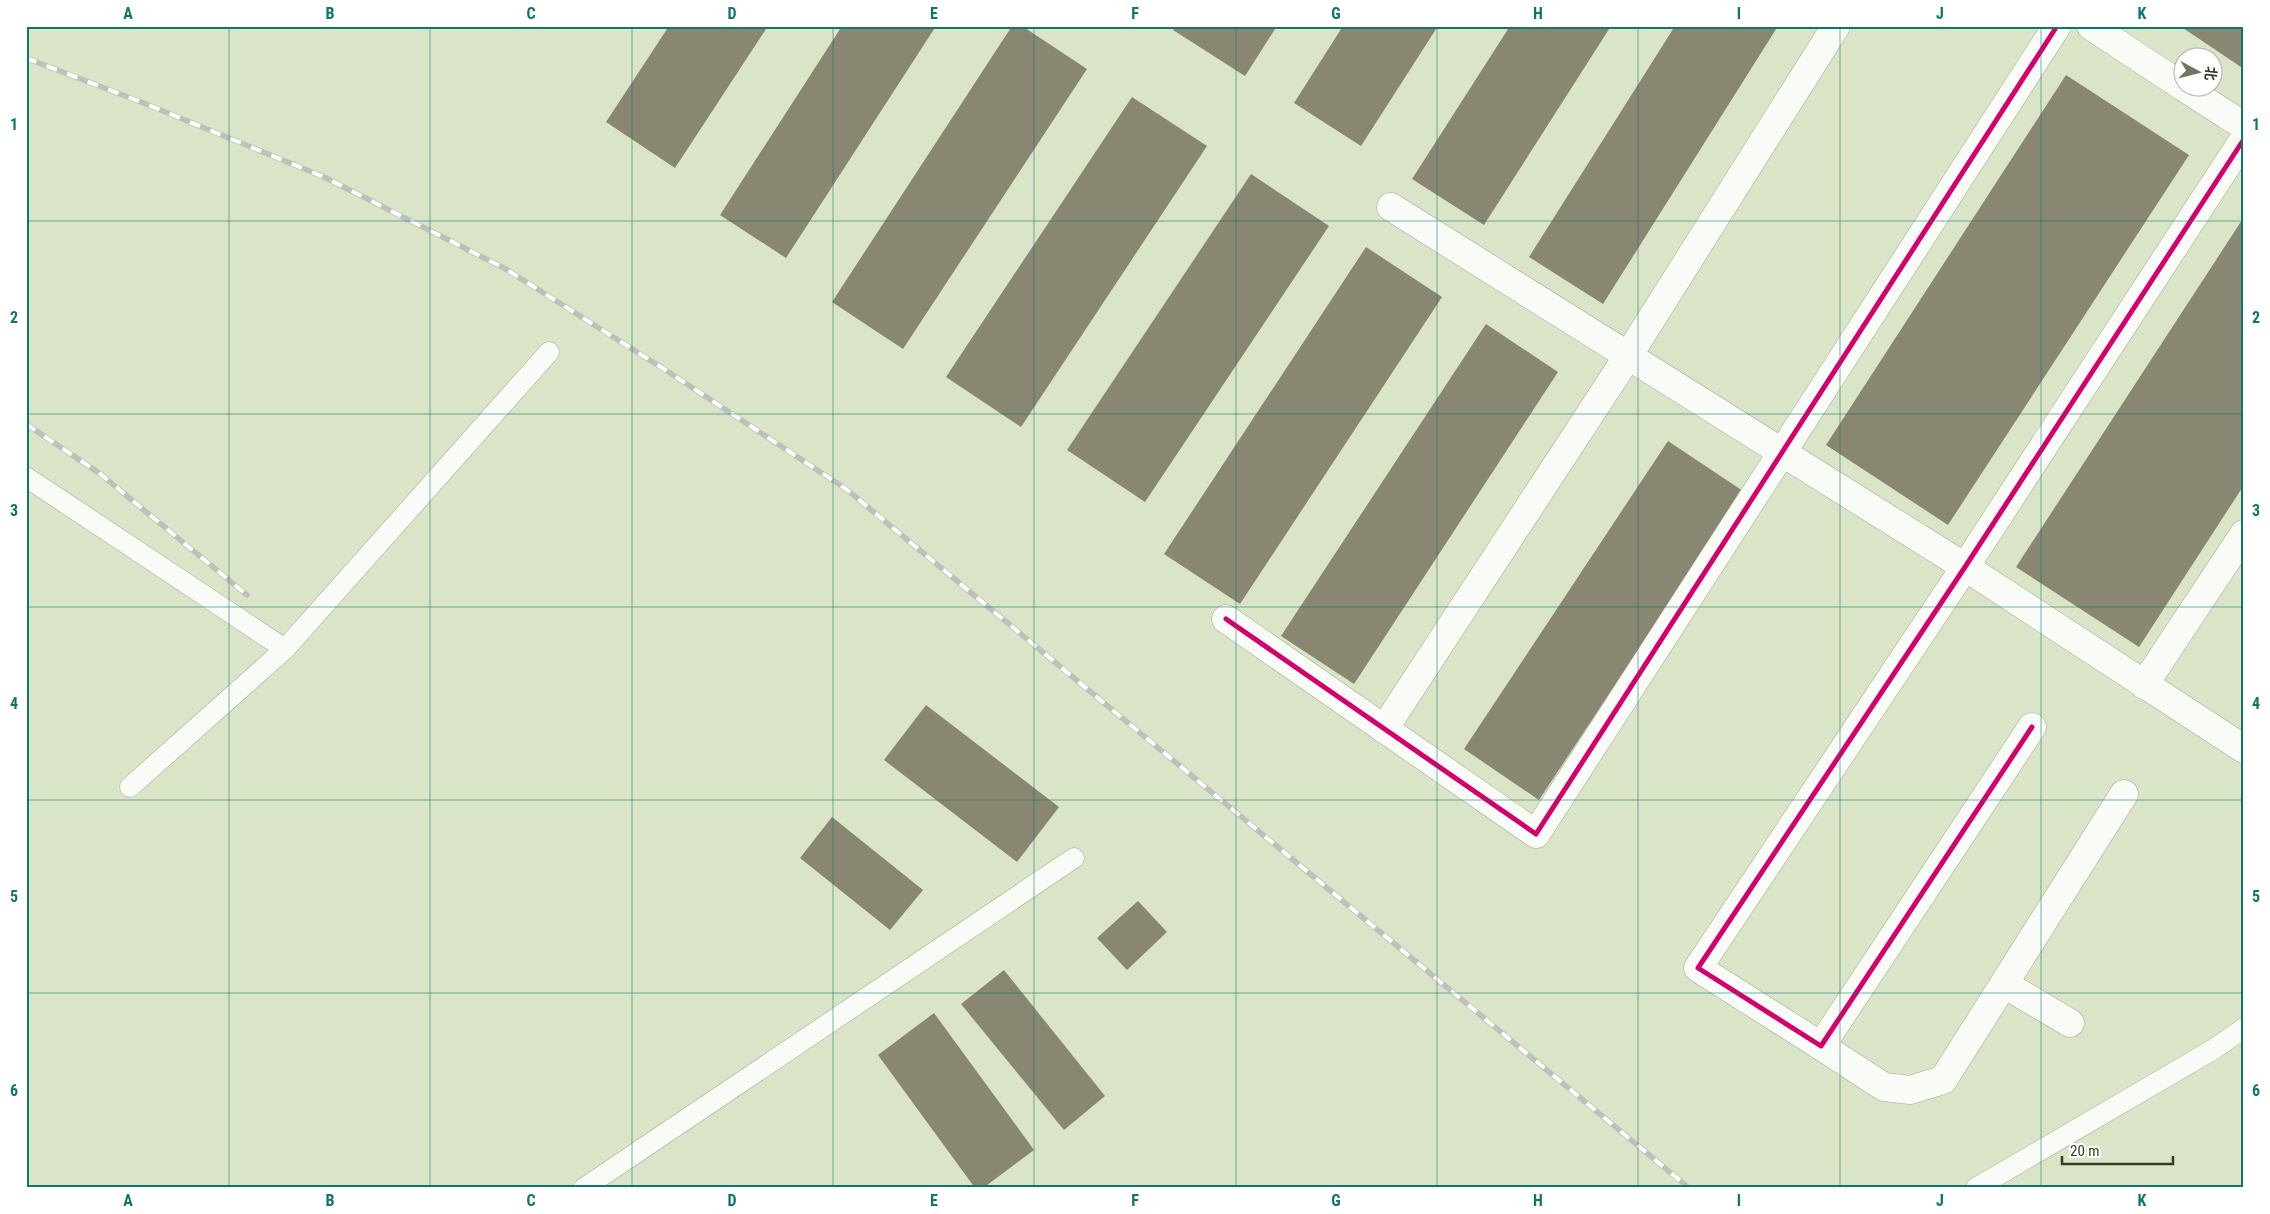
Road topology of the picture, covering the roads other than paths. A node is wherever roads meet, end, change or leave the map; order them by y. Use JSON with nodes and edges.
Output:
{"nodes":[{"id":1,"x":1836,"y":26,"type":"edge"},
{"id":2,"x":2057,"y":26,"type":"edge"},
{"id":3,"x":2091,"y":26,"type":"edge"},
{"id":4,"x":2172,"y":79,"type":"edge"},
{"id":5,"x":2201,"y":98,"type":"edge"},
{"id":6,"x":2244,"y":126,"type":"edge"},
{"id":7,"x":2244,"y":139,"type":"edge"},
{"id":8,"x":1391,"y":208,"type":"dead end"},
{"id":9,"x":548,"y":352,"type":"dead end"},
{"id":10,"x":1628,"y":356,"type":"junction"},
{"id":11,"x":1781,"y":452,"type":"junction"},
{"id":12,"x":26,"y":477,"type":"edge"},
{"id":13,"x":2244,"y":534,"type":"edge"},
{"id":14,"x":1965,"y":567,"type":"junction"},
{"id":15,"x":1226,"y":619,"type":"dead end"},
{"id":16,"x":285,"y":649,"type":"junction"},
{"id":17,"x":2144,"y":685,"type":"junction"},
{"id":18,"x":2032,"y":727,"type":"dead end"},
{"id":19,"x":1384,"y":729,"type":"junction"},
{"id":20,"x":2244,"y":749,"type":"edge"},
{"id":21,"x":130,"y":788,"type":"dead end"},
{"id":22,"x":2124,"y":794,"type":"dead end"},
{"id":23,"x":1074,"y":858,"type":"dead end"},
{"id":24,"x":2004,"y":984,"type":"junction"},
{"id":25,"x":2070,"y":1023,"type":"dead end"},
{"id":26,"x":2244,"y":1028,"type":"edge"},
{"id":27,"x":1821,"y":1046,"type":"junction"},
{"id":28,"x":584,"y":1188,"type":"edge"},
{"id":29,"x":1976,"y":1188,"type":"edge"}],
"edges":[{"from":1,"to":10,"type":"street"},
{"from":2,"to":11,"type":"street"},
{"from":3,"to":4,"type":"street"},
{"from":5,"to":6,"type":"street"},
{"from":7,"to":14,"type":"street"},
{"from":8,"to":10,"type":"street"},
{"from":9,"to":16,"type":"lane"},
{"from":10,"to":11,"type":"street"},
{"from":10,"to":19,"type":"street"},
{"from":11,"to":14,"type":"street"},
{"from":11,"to":19,"type":"street"},
{"from":12,"to":16,"type":"lane"},
{"from":13,"to":17,"type":"street"},
{"from":14,"to":17,"type":"street"},
{"from":14,"to":27,"type":"street"},
{"from":15,"to":19,"type":"street"},
{"from":16,"to":21,"type":"lane"},
{"from":17,"to":20,"type":"street"},
{"from":18,"to":27,"type":"street"},
{"from":22,"to":24,"type":"street"},
{"from":23,"to":28,"type":"lane"},
{"from":24,"to":25,"type":"street"},
{"from":24,"to":27,"type":"street"},
{"from":26,"to":29,"type":"lane"}]}
